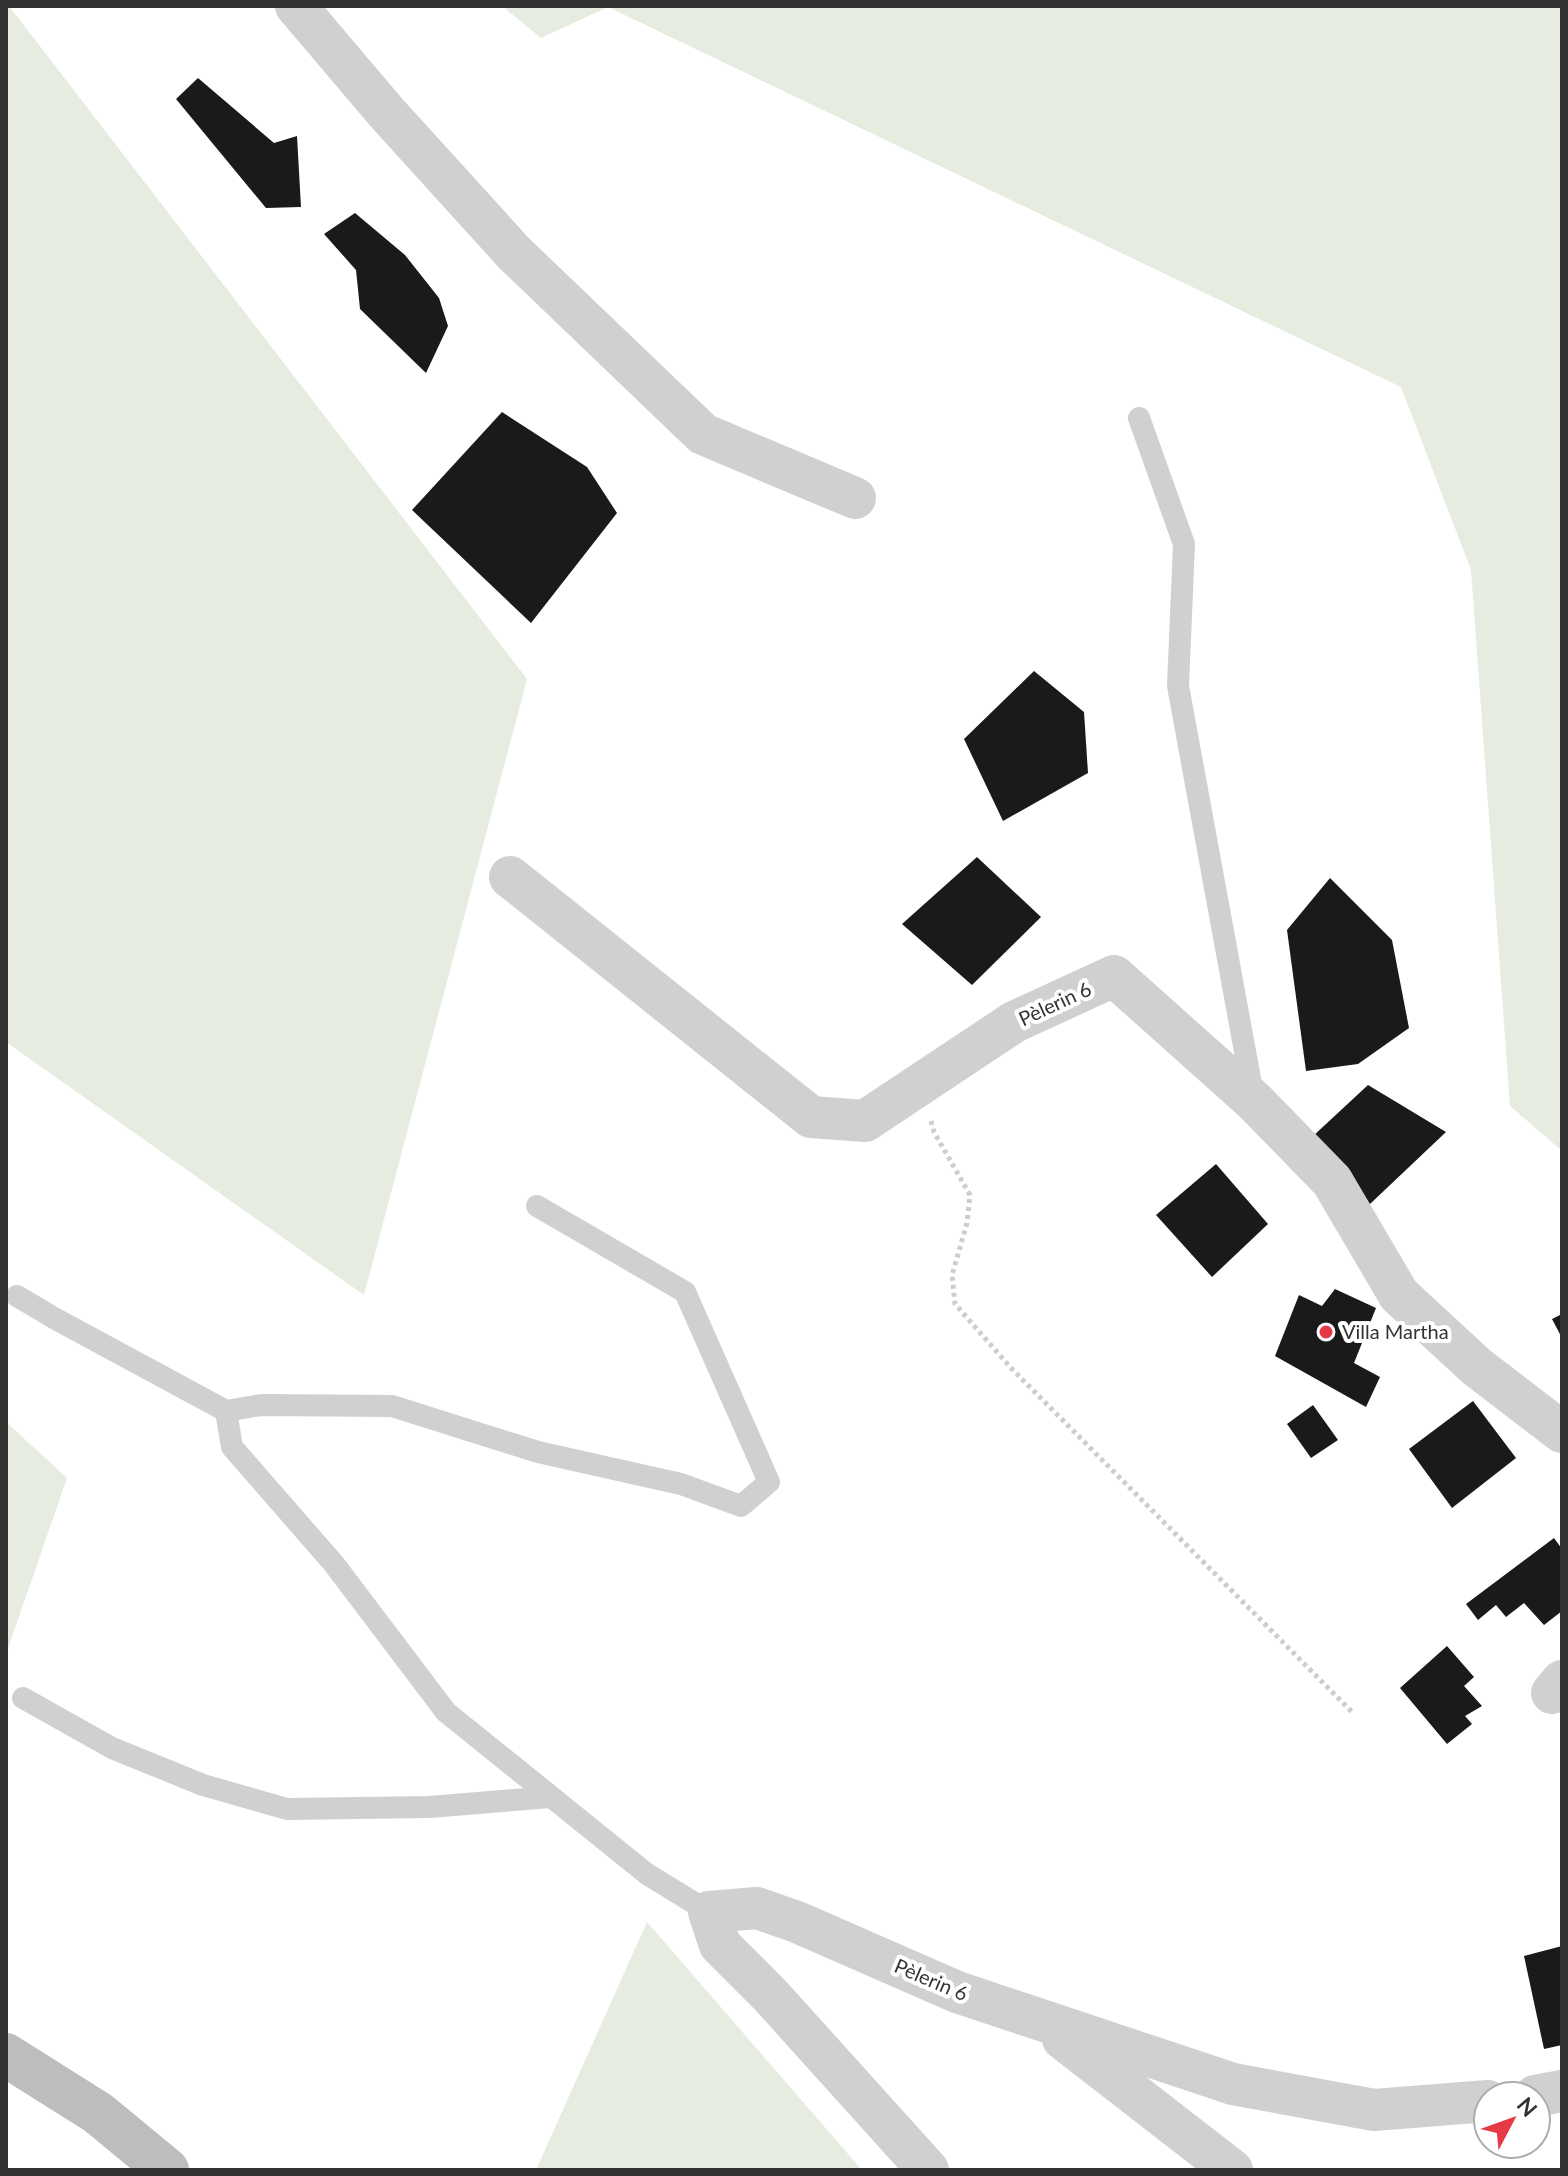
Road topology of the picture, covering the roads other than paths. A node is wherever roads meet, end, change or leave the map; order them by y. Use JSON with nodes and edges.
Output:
{"nodes":[{"id":1,"x":296,"y":6,"type":"edge"},
{"id":2,"x":1139,"y":418,"type":"dead end"},
{"id":3,"x":855,"y":498,"type":"dead end"},
{"id":4,"x":510,"y":877,"type":"dead end"},
{"id":5,"x":1254,"y":1101,"type":"junction"},
{"id":6,"x":537,"y":1206,"type":"dead end"},
{"id":7,"x":17,"y":1296,"type":"dead end"},
{"id":8,"x":226,"y":1411,"type":"junction"},
{"id":9,"x":1562,"y":1432,"type":"edge"},
{"id":10,"x":23,"y":1698,"type":"dead end"},
{"id":11,"x":551,"y":1797,"type":"junction"},
{"id":12,"x":709,"y":1912,"type":"junction"},
{"id":13,"x":1037,"y":2018,"type":"junction"},
{"id":14,"x":6,"y":2055,"type":"edge"},
{"id":15,"x":1472,"y":2102,"type":"edge"},
{"id":16,"x":167,"y":2170,"type":"edge"},
{"id":17,"x":928,"y":2170,"type":"edge"},
{"id":18,"x":1232,"y":2170,"type":"edge"}],
"edges":[{"from":1,"to":3,"type":"street"},
{"from":2,"to":5,"type":"lane"},
{"from":4,"to":5,"type":"street","name":"Pèlerin 6"},
{"from":5,"to":9,"type":"street","name":"Pèlerin 6"},
{"from":6,"to":8,"type":"lane"},
{"from":7,"to":8,"type":"lane"},
{"from":8,"to":11,"type":"lane"},
{"from":10,"to":11,"type":"lane"},
{"from":11,"to":12,"type":"lane"},
{"from":12,"to":13,"type":"street","name":"Pèlerin 6"},
{"from":12,"to":17,"type":"street"},
{"from":13,"to":15,"type":"street","name":"Pèlerin 6"},
{"from":13,"to":18,"type":"street"},
{"from":14,"to":16,"type":"main road"}]}
